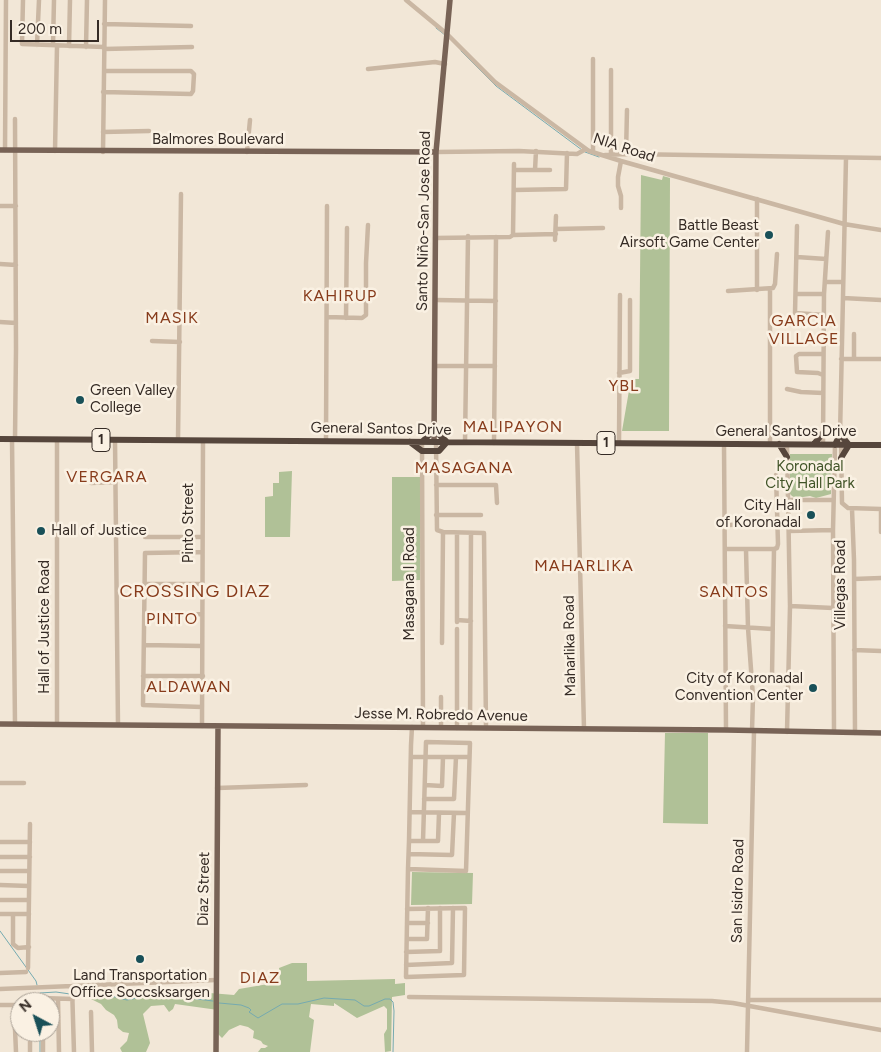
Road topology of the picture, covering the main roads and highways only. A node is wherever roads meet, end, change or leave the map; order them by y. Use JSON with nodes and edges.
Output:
{"nodes":[{"id":1,"x":450,"y":0,"type":"edge"},
{"id":2,"x":2,"y":150,"type":"edge"},
{"id":3,"x":436,"y":152,"type":"junction"},
{"id":4,"x":434,"y":430,"type":"junction"},
{"id":5,"x":823,"y":433,"type":"road end"},
{"id":6,"x":0,"y":439,"type":"edge"},
{"id":7,"x":410,"y":442,"type":"junction"},
{"id":8,"x":422,"y":442,"type":"junction"},
{"id":9,"x":435,"y":442,"type":"junction"},
{"id":10,"x":447,"y":442,"type":"junction"},
{"id":11,"x":779,"y":444,"type":"junction"},
{"id":12,"x":814,"y":444,"type":"junction"},
{"id":13,"x":838,"y":445,"type":"junction"},
{"id":14,"x":849,"y":445,"type":"junction"},
{"id":15,"x":881,"y":445,"type":"edge"},
{"id":16,"x":788,"y":458,"type":"road end"},
{"id":17,"x":841,"y":458,"type":"road end"},
{"id":18,"x":0,"y":724,"type":"edge"},
{"id":19,"x":218,"y":726,"type":"junction"},
{"id":20,"x":881,"y":733,"type":"edge"},
{"id":21,"x":216,"y":1052,"type":"edge"}],
"edges":[{"from":1,"to":3,"type":"main road","name":"Santo Niño-San Jose Road"},
{"from":2,"to":3,"type":"main road","name":"Balmores Boulevard"},
{"from":3,"to":4,"type":"main road","name":"Santo Niño-San Jose Road"},
{"from":4,"to":8,"type":"highway"},
{"from":4,"to":9,"type":"main road","name":"Santo Niño-San Jose Road"},
{"from":4,"to":10,"type":"highway"},
{"from":5,"to":12,"type":"highway"},
{"from":6,"to":7,"type":"highway","name":"General Santos Drive","number":"1"},
{"from":7,"to":8,"type":"highway","name":"General Santos Drive","number":"1"},
{"from":7,"to":10,"type":"highway"},
{"from":8,"to":9,"type":"highway","name":"General Santos Drive","number":"1"},
{"from":9,"to":10,"type":"highway","name":"General Santos Drive","number":"1"},
{"from":10,"to":11,"type":"highway","name":"General Santos Drive","number":"1"},
{"from":11,"to":12,"type":"highway","name":"General Santos Drive","number":"1"},
{"from":11,"to":16,"type":"highway"},
{"from":12,"to":13,"type":"highway","name":"General Santos Drive","number":"1"},
{"from":13,"to":14,"type":"highway","name":"General Santos Drive","number":"1"},
{"from":13,"to":14,"type":"highway"},
{"from":14,"to":15,"type":"highway","name":"General Santos Drive","number":"1"},
{"from":14,"to":17,"type":"highway"},
{"from":18,"to":19,"type":"main road","name":"Jesse M. Robredo Avenue"},
{"from":19,"to":20,"type":"main road","name":"Jesse M. Robredo Avenue"},
{"from":19,"to":21,"type":"main road","name":"Diaz Street"}]}
